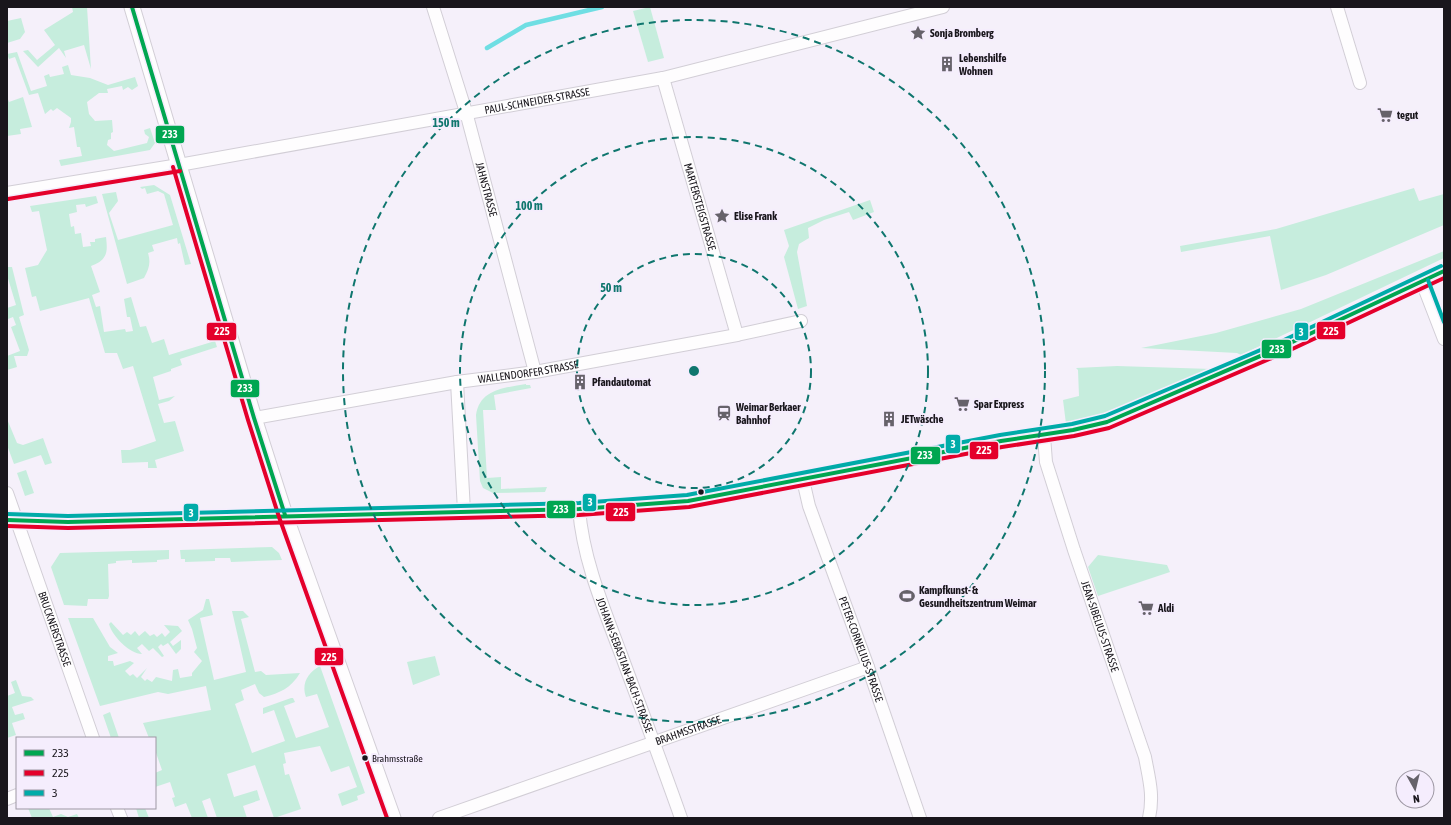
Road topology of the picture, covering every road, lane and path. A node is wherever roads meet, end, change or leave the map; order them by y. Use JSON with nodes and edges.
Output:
{"nodes":[{"id":1,"x":132,"y":7,"type":"edge"},
{"id":2,"x":433,"y":7,"type":"edge"},
{"id":3,"x":943,"y":7,"type":"edge"},
{"id":4,"x":1337,"y":7,"type":"edge"},
{"id":5,"x":664,"y":78,"type":"junction"},
{"id":6,"x":1360,"y":83,"type":"dead end"},
{"id":7,"x":466,"y":112,"type":"junction"},
{"id":8,"x":179,"y":165,"type":"junction"},
{"id":9,"x":7,"y":193,"type":"edge"},
{"id":10,"x":1444,"y":271,"type":"edge"},
{"id":11,"x":1422,"y":282,"type":"junction"},
{"id":12,"x":801,"y":321,"type":"dead end"},
{"id":13,"x":737,"y":335,"type":"junction"},
{"id":14,"x":1444,"y":339,"type":"edge"},
{"id":15,"x":535,"y":372,"type":"junction"},
{"id":16,"x":457,"y":382,"type":"junction"},
{"id":17,"x":254,"y":418,"type":"junction"},
{"id":18,"x":1044,"y":436,"type":"junction"},
{"id":19,"x":803,"y":480,"type":"junction"},
{"id":20,"x":7,"y":493,"type":"edge"},
{"id":21,"x":579,"y":508,"type":"junction"},
{"id":22,"x":464,"y":511,"type":"junction"},
{"id":23,"x":285,"y":515,"type":"junction"},
{"id":24,"x":12,"y":520,"type":"edge"},
{"id":25,"x":868,"y":667,"type":"junction"},
{"id":26,"x":93,"y":737,"type":"edge"},
{"id":27,"x":654,"y":744,"type":"junction"},
{"id":28,"x":393,"y":818,"type":"edge"},
{"id":29,"x":440,"y":818,"type":"edge"},
{"id":30,"x":681,"y":818,"type":"edge"},
{"id":31,"x":920,"y":818,"type":"edge"},
{"id":32,"x":1149,"y":818,"type":"edge"}],
"edges":[{"from":1,"to":8,"type":"street"},
{"from":2,"to":7,"type":"street","name":"JAHNSTRASSE"},
{"from":3,"to":5,"type":"street","name":"PAUL-SCHNEIDER-STRASSE"},
{"from":4,"to":6,"type":"street"},
{"from":5,"to":7,"type":"street","name":"PAUL-SCHNEIDER-STRASSE"},
{"from":5,"to":13,"type":"street","name":"MARTERSTEIGSTRASSE"},
{"from":7,"to":8,"type":"street","name":"PAUL-SCHNEIDER-STRASSE"},
{"from":7,"to":15,"type":"street","name":"JAHNSTRASSE"},
{"from":8,"to":9,"type":"street","name":"PAUL-SCHNEIDER-STRASSE"},
{"from":8,"to":17,"type":"street"},
{"from":10,"to":11,"type":"street"},
{"from":11,"to":14,"type":"street"},
{"from":11,"to":18,"type":"street"},
{"from":12,"to":13,"type":"street","name":"WALLENDORFER STRASSE"},
{"from":13,"to":15,"type":"street","name":"WALLENDORFER STRASSE"},
{"from":15,"to":16,"type":"street","name":"WALLENDORFER STRASSE"},
{"from":16,"to":17,"type":"street","name":"WALLENDORFER STRASSE"},
{"from":16,"to":22,"type":"street"},
{"from":17,"to":23,"type":"street"},
{"from":18,"to":19,"type":"street"},
{"from":18,"to":32,"type":"street","name":"JEAN-SIBELIUS-STRASSE"},
{"from":19,"to":21,"type":"street"},
{"from":19,"to":25,"type":"street","name":"PETER-CORNELIUS-STRASSE"},
{"from":20,"to":24,"type":"street","name":"BRUCKNERSTRASSE"},
{"from":21,"to":22,"type":"street"},
{"from":21,"to":27,"type":"street","name":"JOHANN-SEBASTIAN-BACH-STRASSE"},
{"from":22,"to":23,"type":"street"},
{"from":23,"to":24,"type":"street"},
{"from":23,"to":28,"type":"street"},
{"from":24,"to":26,"type":"street","name":"BRUCKNERSTRASSE"},
{"from":25,"to":27,"type":"street","name":"BRAHMSSTRASSE"},
{"from":25,"to":31,"type":"street","name":"PETER-CORNELIUS-STRASSE"},
{"from":27,"to":29,"type":"street","name":"BRAHMSSTRASSE"},
{"from":27,"to":30,"type":"street","name":"JOHANN-SEBASTIAN-BACH-STRASSE"}]}
